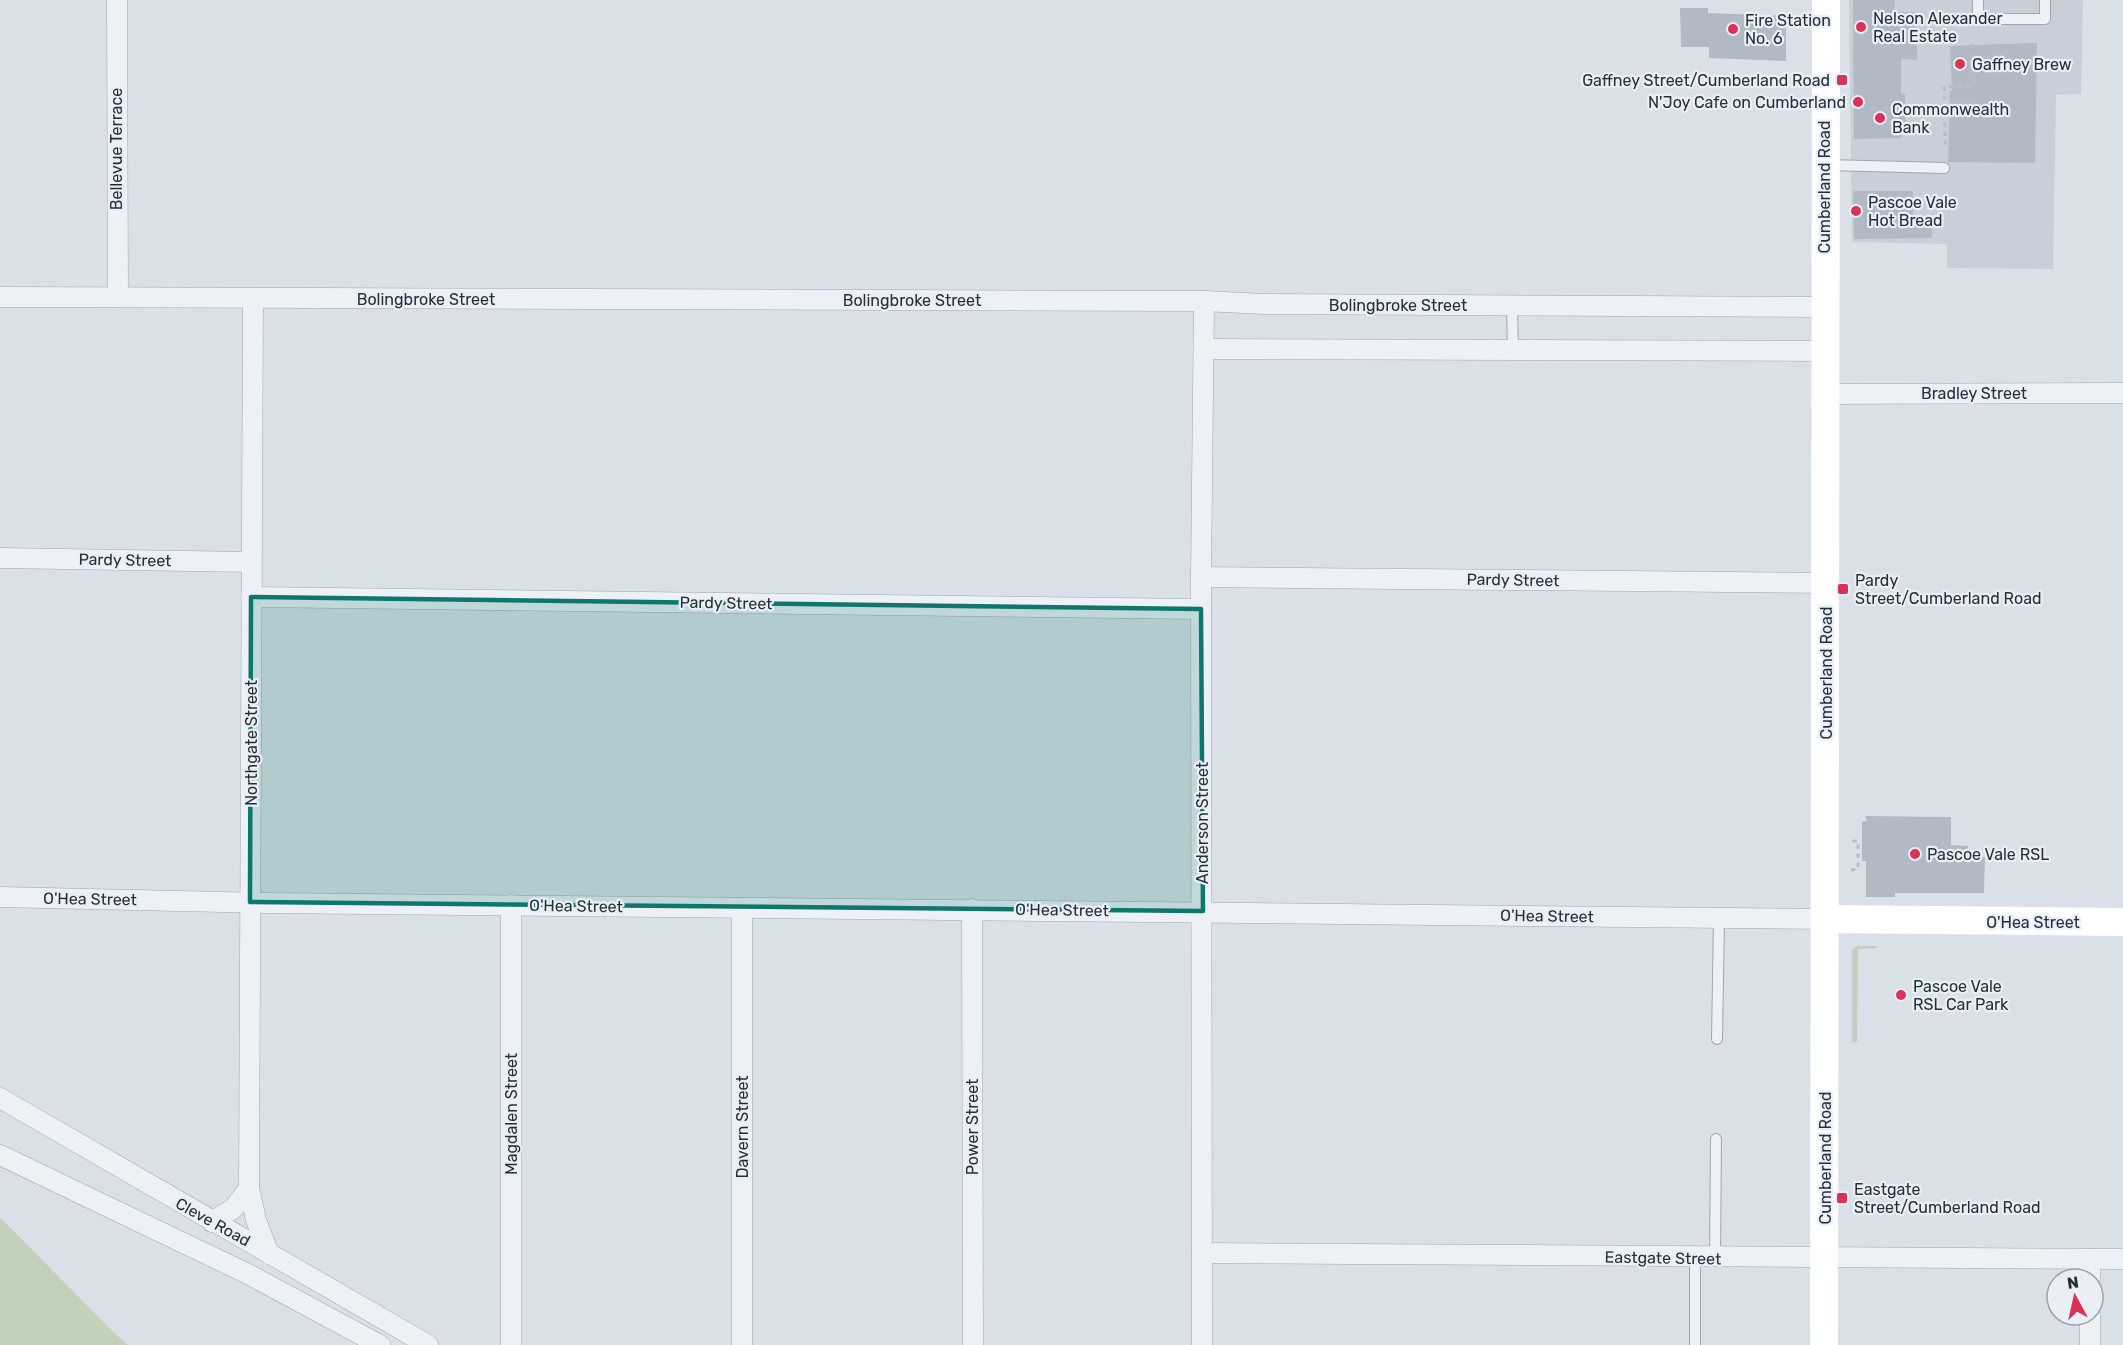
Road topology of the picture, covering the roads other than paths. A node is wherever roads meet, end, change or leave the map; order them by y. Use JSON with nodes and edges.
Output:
{"nodes":[{"id":1,"x":117,"y":0,"type":"edge"},
{"id":2,"x":1826,"y":0,"type":"edge"},
{"id":3,"x":1978,"y":0,"type":"edge"},
{"id":4,"x":2045,"y":0,"type":"edge"},
{"id":5,"x":1824,"y":165,"type":"junction"},
{"id":6,"x":1944,"y":168,"type":"dead end"},
{"id":7,"x":0,"y":297,"type":"edge"},
{"id":8,"x":117,"y":297,"type":"junction"},
{"id":9,"x":253,"y":298,"type":"junction"},
{"id":10,"x":1204,"y":301,"type":"junction"},
{"id":11,"x":1512,"y":306,"type":"junction"},
{"id":12,"x":1824,"y":307,"type":"junction"},
{"id":13,"x":1204,"y":349,"type":"junction"},
{"id":14,"x":1513,"y":351,"type":"junction"},
{"id":15,"x":1824,"y":351,"type":"junction"},
{"id":16,"x":2123,"y":393,"type":"edge"},
{"id":17,"x":1824,"y":394,"type":"junction"},
{"id":18,"x":0,"y":558,"type":"edge"},
{"id":19,"x":251,"y":562,"type":"junction"},
{"id":20,"x":1201,"y":577,"type":"junction"},
{"id":21,"x":1825,"y":583,"type":"junction"},
{"id":22,"x":251,"y":597,"type":"junction"},
{"id":23,"x":1201,"y":609,"type":"junction"},
{"id":24,"x":0,"y":897,"type":"edge"},
{"id":25,"x":250,"y":902,"type":"junction"},
{"id":26,"x":511,"y":905,"type":"junction"},
{"id":27,"x":742,"y":908,"type":"junction"},
{"id":28,"x":972,"y":909,"type":"junction"},
{"id":29,"x":1203,"y":912,"type":"junction"},
{"id":30,"x":1719,"y":918,"type":"junction"},
{"id":31,"x":1826,"y":919,"type":"junction"},
{"id":32,"x":2123,"y":922,"type":"edge"},
{"id":33,"x":1717,"y":1039,"type":"dead end"},
{"id":34,"x":0,"y":1098,"type":"edge"},
{"id":35,"x":1716,"y":1139,"type":"dead end"},
{"id":36,"x":0,"y":1155,"type":"edge"},
{"id":37,"x":249,"y":1188,"type":"junction"},
{"id":38,"x":212,"y":1222,"type":"junction"},
{"id":39,"x":1202,"y":1253,"type":"junction"},
{"id":40,"x":269,"y":1254,"type":"junction"},
{"id":41,"x":1705,"y":1258,"type":"junction"},
{"id":42,"x":1824,"y":1259,"type":"junction"},
{"id":43,"x":2090,"y":1259,"type":"junction"},
{"id":44,"x":2123,"y":1259,"type":"edge"},
{"id":45,"x":2090,"y":1267,"type":"edge"},
{"id":46,"x":512,"y":1323,"type":"junction"},
{"id":47,"x":2090,"y":1327,"type":"edge"},
{"id":48,"x":380,"y":1345,"type":"edge"},
{"id":49,"x":428,"y":1345,"type":"edge"},
{"id":50,"x":506,"y":1345,"type":"edge"},
{"id":51,"x":513,"y":1345,"type":"edge"},
{"id":52,"x":742,"y":1345,"type":"edge"},
{"id":53,"x":972,"y":1345,"type":"edge"},
{"id":54,"x":1202,"y":1345,"type":"edge"},
{"id":55,"x":1695,"y":1345,"type":"edge"},
{"id":56,"x":1824,"y":1345,"type":"edge"},
{"id":57,"x":2090,"y":1345,"type":"edge"}],
"edges":[{"from":1,"to":8,"type":"street","name":"Bellevue Terrace"},
{"from":2,"to":5,"type":"main road","name":"Cumberland Road"},
{"from":3,"to":4,"type":"lane"},
{"from":5,"to":6,"type":"lane"},
{"from":5,"to":12,"type":"main road","name":"Cumberland Road"},
{"from":7,"to":8,"type":"street","name":"Bolingbroke Street"},
{"from":8,"to":9,"type":"street","name":"Bolingbroke Street"},
{"from":9,"to":10,"type":"street","name":"Bolingbroke Street"},
{"from":9,"to":19,"type":"street","name":"Northgate Street"},
{"from":10,"to":11,"type":"street","name":"Bolingbroke Street"},
{"from":10,"to":13,"type":"street","name":"Anderson Street"},
{"from":11,"to":12,"type":"street","name":"Bolingbroke Street"},
{"from":11,"to":14,"type":"lane"},
{"from":12,"to":15,"type":"main road","name":"Cumberland Road"},
{"from":13,"to":14,"type":"street"},
{"from":13,"to":20,"type":"street","name":"Anderson Street"},
{"from":14,"to":15,"type":"street"},
{"from":15,"to":17,"type":"main road","name":"Cumberland Road"},
{"from":16,"to":17,"type":"street","name":"Bradley Street"},
{"from":17,"to":21,"type":"main road","name":"Cumberland Road"},
{"from":18,"to":19,"type":"street","name":"Pardy Street"},
{"from":19,"to":22,"type":"street","name":"Northgate Street"},
{"from":20,"to":21,"type":"street","name":"Pardy Street"},
{"from":20,"to":23,"type":"street","name":"Anderson Street"},
{"from":21,"to":31,"type":"main road","name":"Cumberland Road"},
{"from":22,"to":23,"type":"street","name":"Pardy Street"},
{"from":22,"to":25,"type":"street","name":"Northgate Street"},
{"from":23,"to":29,"type":"street","name":"Anderson Street"},
{"from":24,"to":25,"type":"street","name":"O'Hea Street"},
{"from":25,"to":26,"type":"street","name":"O'Hea Street"},
{"from":25,"to":37,"type":"street","name":"Northgate Street"},
{"from":26,"to":27,"type":"street","name":"O'Hea Street"},
{"from":26,"to":46,"type":"street","name":"Magdalen Street"},
{"from":27,"to":28,"type":"street","name":"O'Hea Street"},
{"from":27,"to":52,"type":"street","name":"Davern Street"},
{"from":28,"to":29,"type":"street","name":"O'Hea Street"},
{"from":28,"to":53,"type":"street","name":"Power Street"},
{"from":29,"to":30,"type":"street","name":"O'Hea Street"},
{"from":29,"to":39,"type":"street","name":"Anderson Street"},
{"from":30,"to":31,"type":"street","name":"O'Hea Street"},
{"from":30,"to":33,"type":"lane"},
{"from":31,"to":32,"type":"main road","name":"O'Hea Street"},
{"from":31,"to":42,"type":"main road","name":"Cumberland Road"},
{"from":34,"to":38,"type":"street","name":"Cleve Road"},
{"from":35,"to":41,"type":"lane"},
{"from":36,"to":48,"type":"street","name":"Cleve Road"},
{"from":37,"to":38,"type":"street"},
{"from":37,"to":40,"type":"street","name":"Northgate Street"},
{"from":38,"to":40,"type":"street","name":"Cleve Road"},
{"from":39,"to":41,"type":"street","name":"Eastgate Street"},
{"from":39,"to":54,"type":"street","name":"Anderson Street"},
{"from":40,"to":49,"type":"street","name":"Cleve Road"},
{"from":41,"to":42,"type":"street","name":"Eastgate Street"},
{"from":41,"to":55,"type":"lane"},
{"from":42,"to":43,"type":"street","name":"Eastgate Street"},
{"from":42,"to":56,"type":"main road","name":"Cumberland Road"},
{"from":43,"to":44,"type":"street","name":"Eastgate Street"},
{"from":43,"to":45,"type":"street"},
{"from":46,"to":50,"type":"street"},
{"from":46,"to":51,"type":"street","name":"Magdalen Street"},
{"from":47,"to":57,"type":"street"}]}
